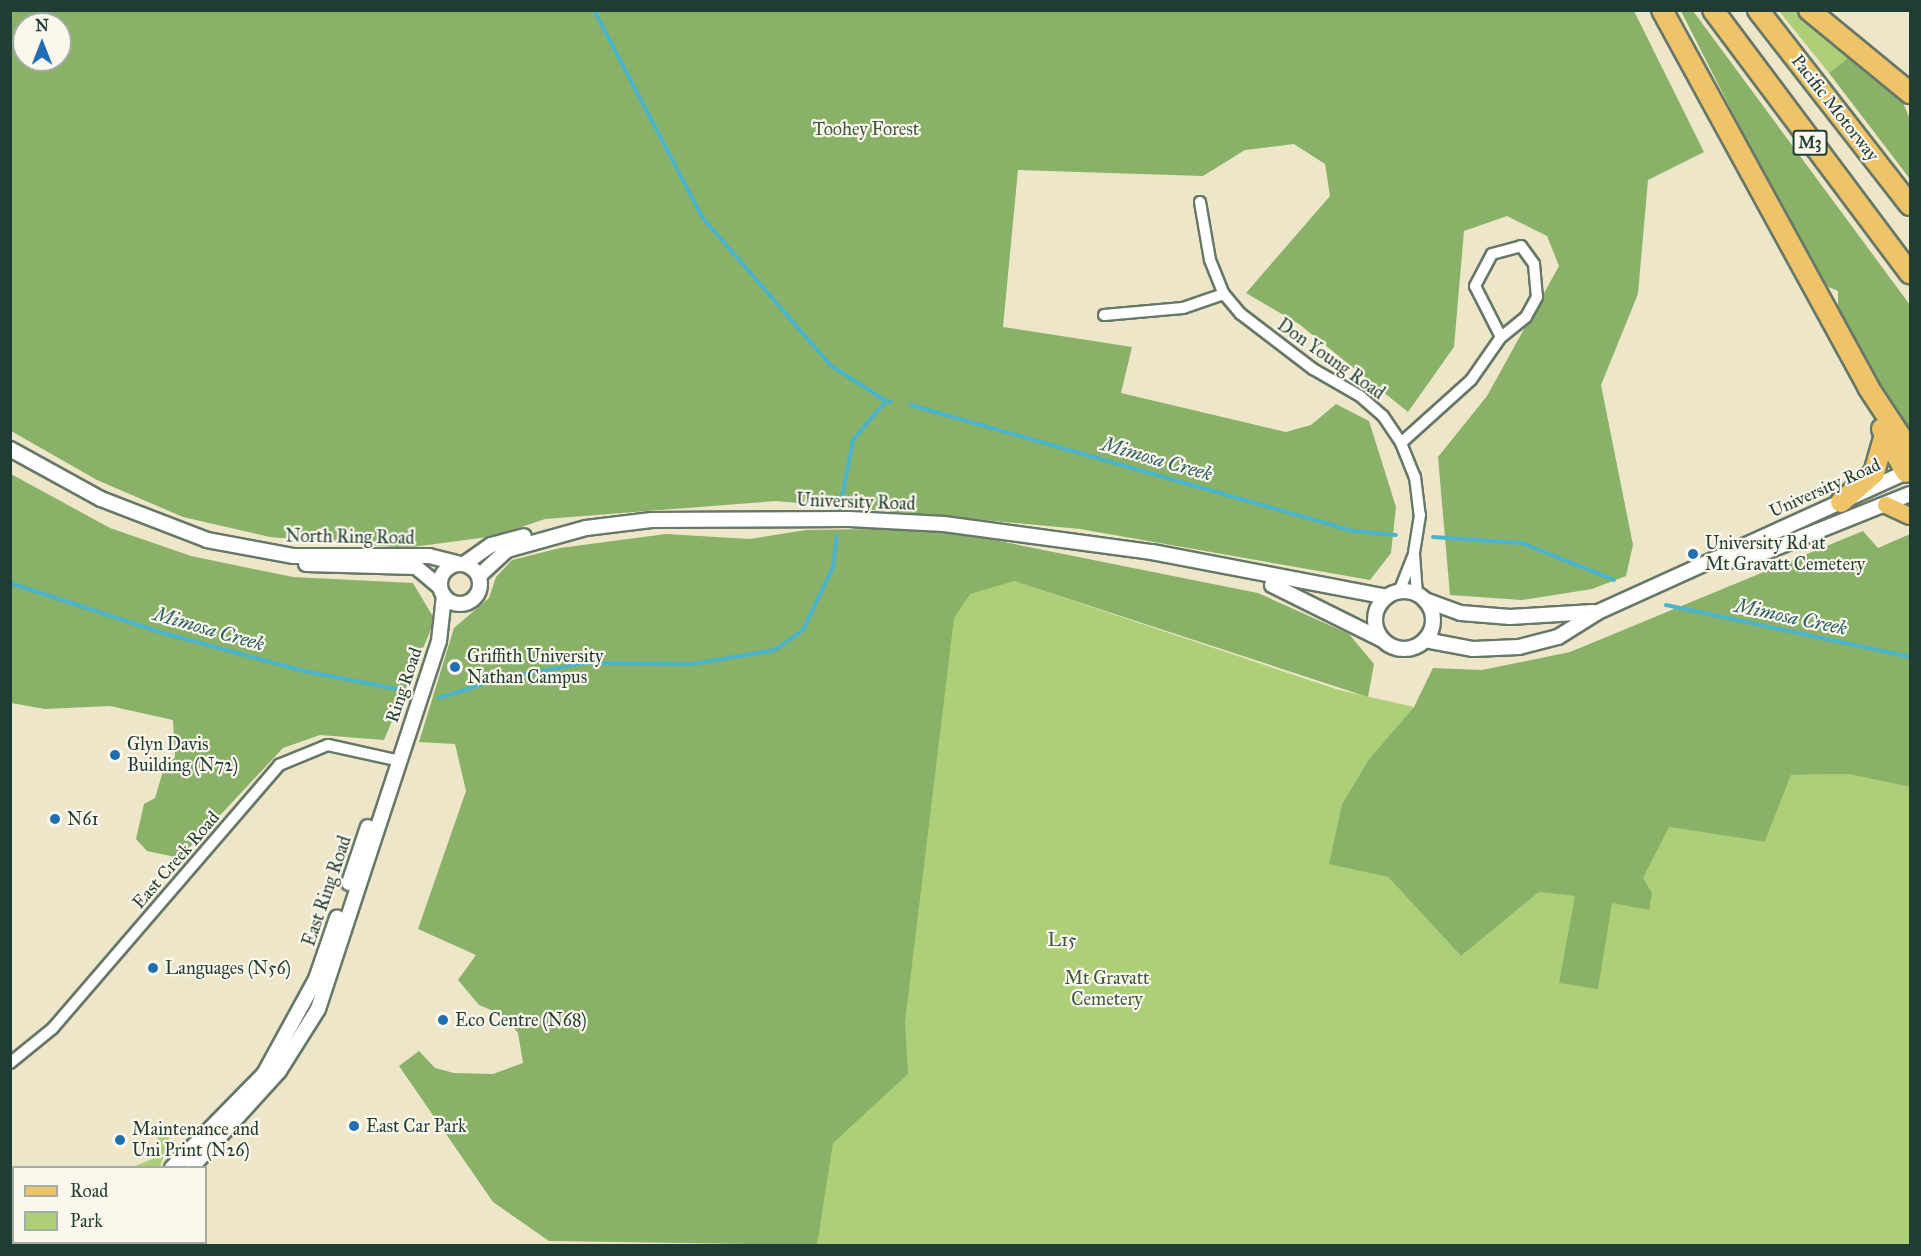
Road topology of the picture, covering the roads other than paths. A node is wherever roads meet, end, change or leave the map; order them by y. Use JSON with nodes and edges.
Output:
{"nodes":[{"id":1,"x":1662,"y":10,"type":"edge"},
{"id":2,"x":1713,"y":10,"type":"edge"},
{"id":3,"x":1758,"y":10,"type":"edge"},
{"id":4,"x":1809,"y":10,"type":"edge"},
{"id":5,"x":1911,"y":93,"type":"edge"},
{"id":6,"x":1200,"y":202,"type":"dead end"},
{"id":7,"x":1911,"y":205,"type":"edge"},
{"id":8,"x":1911,"y":273,"type":"edge"},
{"id":9,"x":1224,"y":294,"type":"junction"},
{"id":10,"x":1104,"y":315,"type":"dead end"},
{"id":11,"x":1501,"y":337,"type":"junction"},
{"id":12,"x":1868,"y":387,"type":"junction"},
{"id":13,"x":1885,"y":435,"type":"junction"},
{"id":14,"x":1401,"y":443,"type":"junction"},
{"id":15,"x":10,"y":449,"type":"edge"},
{"id":16,"x":1911,"y":451,"type":"edge"},
{"id":17,"x":10,"y":458,"type":"edge"},
{"id":18,"x":1908,"y":476,"type":"edge"},
{"id":19,"x":1911,"y":494,"type":"edge"},
{"id":20,"x":1841,"y":502,"type":"junction"},
{"id":21,"x":1886,"y":505,"type":"junction"},
{"id":22,"x":1911,"y":516,"type":"edge"},
{"id":23,"x":582,"y":529,"type":"junction"},
{"id":24,"x":1414,"y":554,"type":"junction"},
{"id":25,"x":461,"y":564,"type":"junction"},
{"id":26,"x":1695,"y":570,"type":"junction"},
{"id":27,"x":1242,"y":573,"type":"junction"},
{"id":28,"x":479,"y":576,"type":"junction"},
{"id":29,"x":442,"y":591,"type":"junction"},
{"id":30,"x":1393,"y":594,"type":"junction"},
{"id":31,"x":1421,"y":598,"type":"junction"},
{"id":32,"x":465,"y":604,"type":"junction"},
{"id":33,"x":1598,"y":612,"type":"junction"},
{"id":34,"x":1382,"y":639,"type":"junction"},
{"id":35,"x":1425,"y":640,"type":"junction"},
{"id":36,"x":439,"y":641,"type":"junction"},
{"id":37,"x":396,"y":760,"type":"junction"},
{"id":38,"x":392,"y":784,"type":"joint"},
{"id":39,"x":10,"y":1063,"type":"edge"},
{"id":40,"x":173,"y":1166,"type":"edge"},
{"id":41,"x":191,"y":1166,"type":"edge"}],
"edges":[{"from":1,"to":12,"type":"highway"},
{"from":2,"to":8,"type":"highway","number":"M3"},
{"from":3,"to":7,"type":"highway","name":"Pacific Motorway","number":"M3"},
{"from":4,"to":5,"type":"highway"},
{"from":6,"to":9,"type":"street","name":"Don Young Road"},
{"from":9,"to":10,"type":"street"},
{"from":9,"to":14,"type":"street","name":"Don Young Road"},
{"from":11,"to":11,"type":"street"},
{"from":11,"to":14,"type":"street"},
{"from":12,"to":13,"type":"highway"},
{"from":12,"to":16,"type":"highway"},
{"from":13,"to":18,"type":"highway"},
{"from":13,"to":20,"type":"highway"},
{"from":14,"to":24,"type":"street","name":"Don Young Road"},
{"from":15,"to":25,"type":"street","name":"North Ring Road"},
{"from":17,"to":29,"type":"street","name":"North Ring Road"},
{"from":18,"to":20,"type":"street","name":"University Road"},
{"from":19,"to":21,"type":"street","name":"University Road"},
{"from":20,"to":26,"type":"street","name":"University Road"},
{"from":21,"to":22,"type":"main road"},
{"from":21,"to":26,"type":"street","name":"University Road"},
{"from":23,"to":25,"type":"street"},
{"from":23,"to":27,"type":"street","name":"University Road"},
{"from":23,"to":28,"type":"street","name":"University Road"},
{"from":24,"to":30,"type":"street","name":"Don Young Road"},
{"from":24,"to":31,"type":"street","name":"Don Young Road"},
{"from":25,"to":28,"type":"street"},
{"from":25,"to":29,"type":"street"},
{"from":26,"to":33,"type":"street","name":"University Road"},
{"from":27,"to":30,"type":"street","name":"University Road"},
{"from":27,"to":34,"type":"street","name":"University Road"},
{"from":28,"to":32,"type":"street"},
{"from":29,"to":32,"type":"street"},
{"from":29,"to":36,"type":"street","name":"Ring Road"},
{"from":30,"to":31,"type":"street"},
{"from":30,"to":34,"type":"street"},
{"from":31,"to":33,"type":"street","name":"University Road"},
{"from":31,"to":35,"type":"street"},
{"from":32,"to":36,"type":"street"},
{"from":33,"to":35,"type":"street","name":"University Road"},
{"from":34,"to":35,"type":"street"},
{"from":36,"to":37,"type":"street","name":"Ring Road"},
{"from":37,"to":38,"type":"street","name":"Ring Road"},
{"from":37,"to":39,"type":"street","name":"East Creek Road"},
{"from":37,"to":40,"type":"street","name":"East Ring Road"},
{"from":38,"to":41,"type":"street","name":"East Ring Road"}]}
